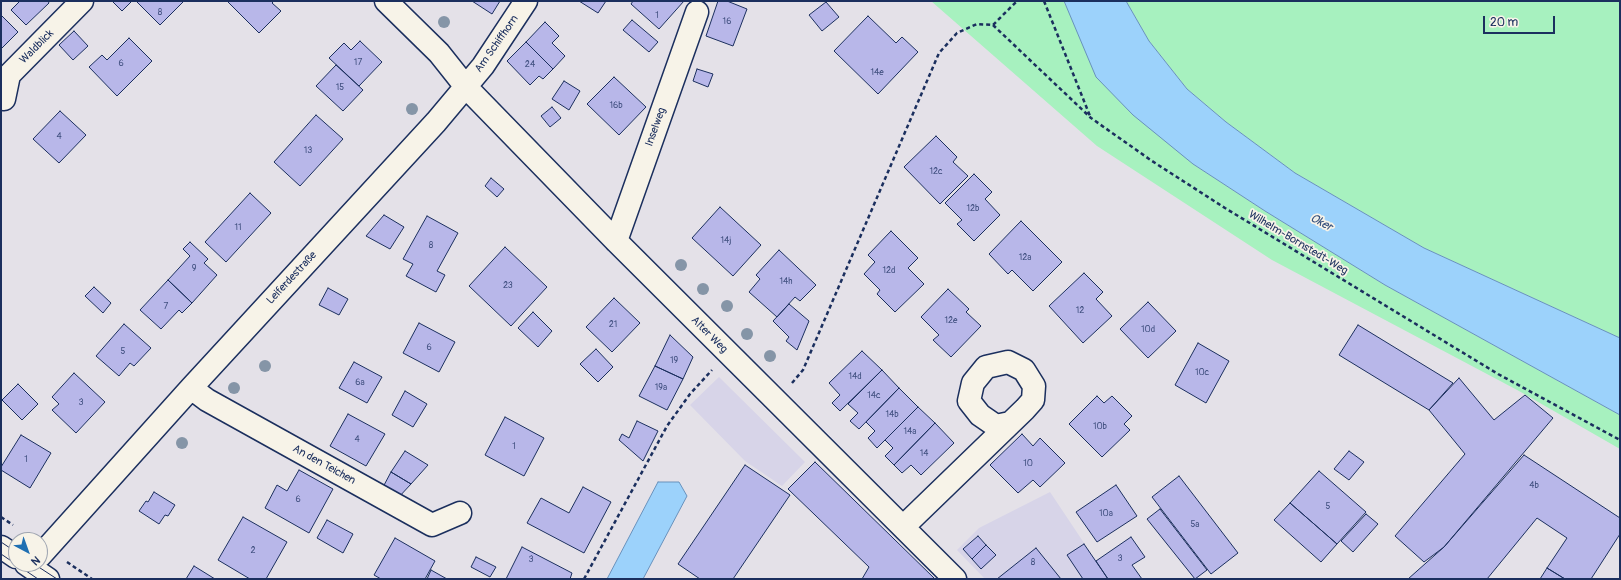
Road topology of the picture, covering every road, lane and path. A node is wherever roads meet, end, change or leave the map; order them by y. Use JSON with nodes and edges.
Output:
{"nodes":[{"id":1,"x":82,"y":1,"type":"edge"},
{"id":2,"x":386,"y":1,"type":"edge"},
{"id":3,"x":526,"y":1,"type":"edge"},
{"id":4,"x":1017,"y":1,"type":"edge"},
{"id":5,"x":1044,"y":1,"type":"edge"},
{"id":6,"x":697,"y":12,"type":"dead end"},
{"id":7,"x":993,"y":25,"type":"junction"},
{"id":8,"x":466,"y":86,"type":"junction"},
{"id":9,"x":4,"y":99,"type":"dead end"},
{"id":10,"x":1091,"y":118,"type":"junction"},
{"id":11,"x":616,"y":241,"type":"junction"},
{"id":12,"x":728,"y":354,"type":"junction"},
{"id":13,"x":191,"y":388,"type":"junction"},
{"id":14,"x":776,"y":401,"type":"junction"},
{"id":15,"x":1010,"y":423,"type":"dead end"},
{"id":16,"x":1620,"y":440,"type":"edge"},
{"id":17,"x":460,"y":514,"type":"dead end"},
{"id":18,"x":904,"y":527,"type":"junction"},
{"id":19,"x":48,"y":546,"type":"edge"},
{"id":20,"x":48,"y":566,"type":"edge"},
{"id":21,"x":92,"y":579,"type":"edge"},
{"id":22,"x":584,"y":579,"type":"edge"},
{"id":23,"x":955,"y":579,"type":"edge"}],
"edges":[{"from":1,"to":9,"type":"street","name":"Waldblick"},
{"from":2,"to":8,"type":"street"},
{"from":3,"to":8,"type":"street","name":"Am Schiffhorn"},
{"from":4,"to":7,"type":"path"},
{"from":5,"to":10,"type":"path"},
{"from":6,"to":11,"type":"street","name":"Inselweg"},
{"from":7,"to":10,"type":"path","name":"Wilhelm-Bornstedt-Weg"},
{"from":7,"to":14,"type":"path"},
{"from":8,"to":11,"type":"street","name":"Alter Weg"},
{"from":8,"to":13,"type":"street","name":"Leiferdestraße"},
{"from":10,"to":16,"type":"path","name":"Wilhelm-Bornstedt-Weg"},
{"from":11,"to":12,"type":"street","name":"Alter Weg"},
{"from":12,"to":14,"type":"street","name":"Alter Weg"},
{"from":12,"to":22,"type":"path"},
{"from":13,"to":17,"type":"street","name":"An den Teichen"},
{"from":13,"to":19,"type":"street","name":"Leiferdestraße"},
{"from":14,"to":18,"type":"street","name":"Alter Weg"},
{"from":15,"to":18,"type":"street"},
{"from":18,"to":23,"type":"street","name":"Alter Weg"},
{"from":20,"to":21,"type":"path"}]}
